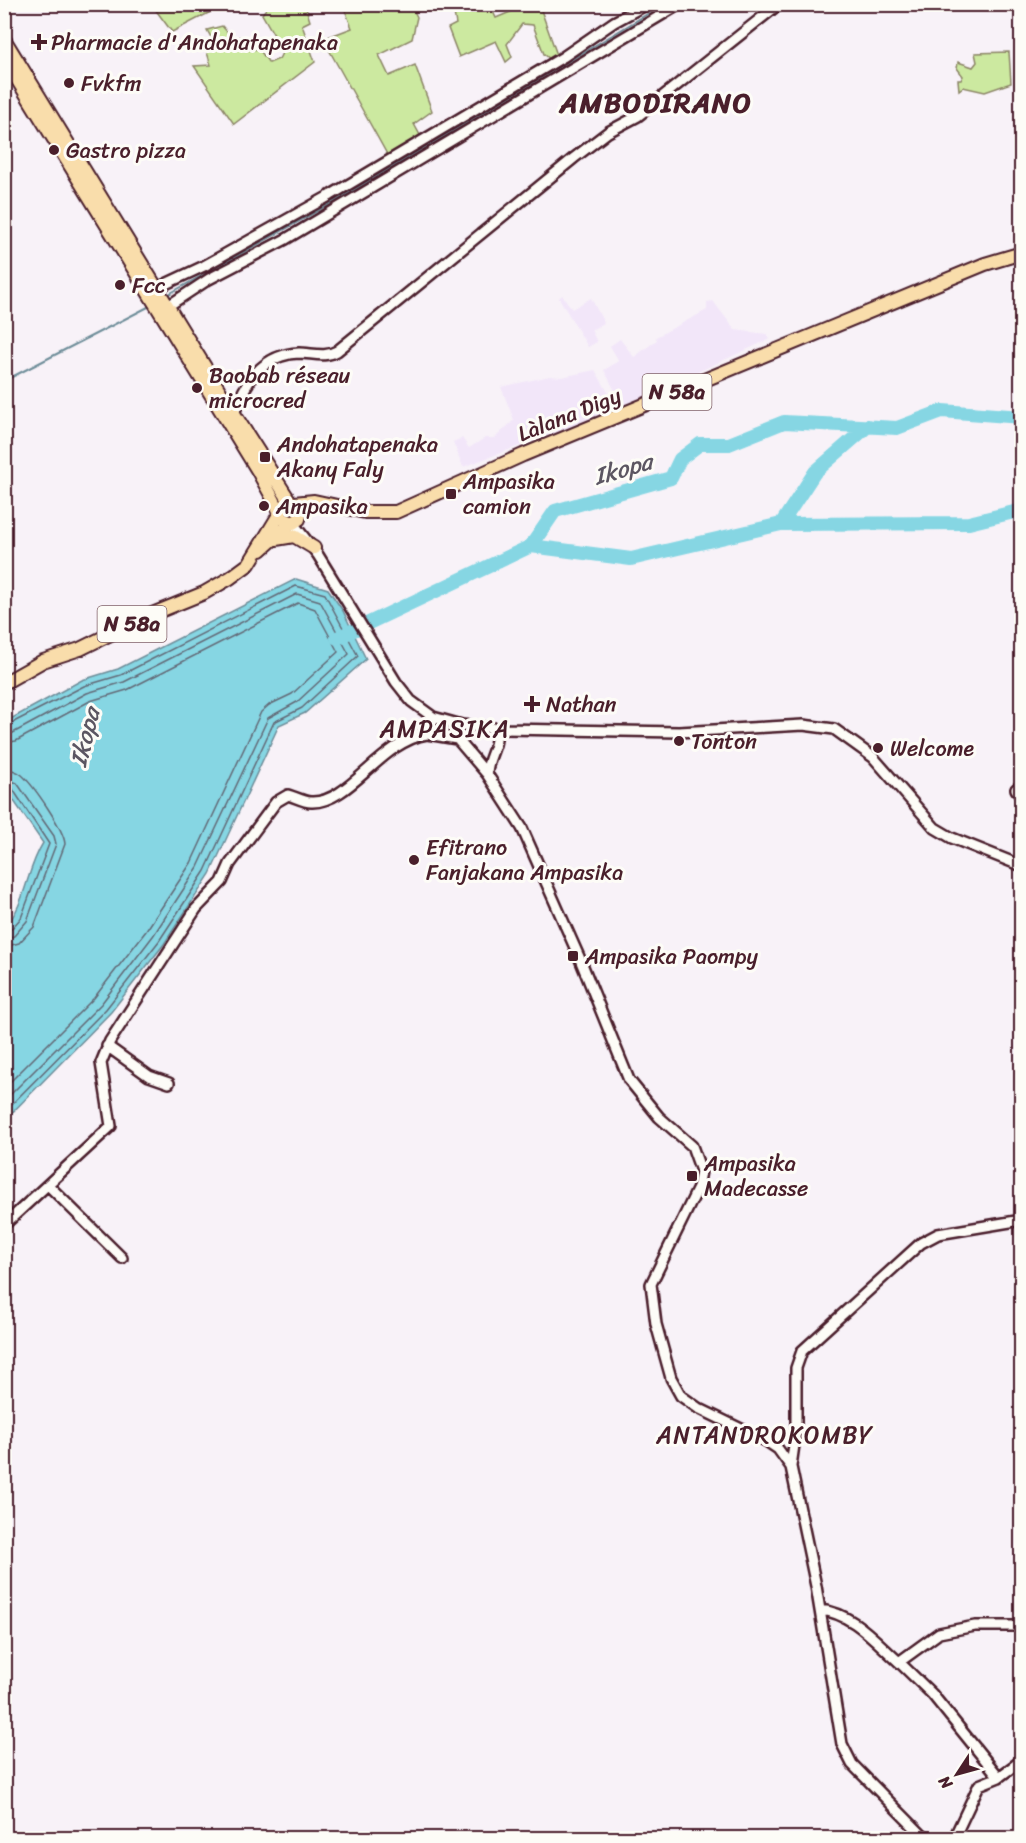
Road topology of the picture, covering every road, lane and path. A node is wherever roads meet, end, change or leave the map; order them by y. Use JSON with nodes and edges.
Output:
{"nodes":[{"id":1,"x":647,"y":4,"type":"edge"},
{"id":2,"x":680,"y":4,"type":"edge"},
{"id":3,"x":779,"y":4,"type":"edge"},
{"id":4,"x":4,"y":39,"type":"edge"},
{"id":5,"x":4,"y":58,"type":"edge"},
{"id":6,"x":23,"y":79,"type":"junction"},
{"id":7,"x":1022,"y":253,"type":"edge"},
{"id":8,"x":153,"y":292,"type":"junction"},
{"id":9,"x":164,"y":309,"type":"junction"},
{"id":10,"x":234,"y":414,"type":"junction"},
{"id":11,"x":268,"y":489,"type":"junction"},
{"id":12,"x":293,"y":503,"type":"junction"},
{"id":13,"x":331,"y":504,"type":"junction"},
{"id":14,"x":293,"y":519,"type":"junction"},
{"id":15,"x":272,"y":535,"type":"junction"},
{"id":16,"x":316,"y":552,"type":"junction"},
{"id":17,"x":4,"y":683,"type":"edge"},
{"id":18,"x":433,"y":717,"type":"junction"},
{"id":19,"x":495,"y":729,"type":"junction"},
{"id":20,"x":427,"y":734,"type":"junction"},
{"id":21,"x":487,"y":774,"type":"junction"},
{"id":22,"x":1016,"y":789,"type":"dead end"},
{"id":23,"x":1022,"y":798,"type":"edge"},
{"id":24,"x":1022,"y":866,"type":"edge"},
{"id":25,"x":107,"y":1046,"type":"junction"},
{"id":26,"x":169,"y":1083,"type":"dead end"},
{"id":27,"x":48,"y":1185,"type":"junction"},
{"id":28,"x":1022,"y":1220,"type":"edge"},
{"id":29,"x":4,"y":1225,"type":"edge"},
{"id":30,"x":122,"y":1258,"type":"dead end"},
{"id":31,"x":791,"y":1467,"type":"junction"},
{"id":32,"x":820,"y":1610,"type":"junction"},
{"id":33,"x":1022,"y":1626,"type":"edge"},
{"id":34,"x":899,"y":1662,"type":"junction"},
{"id":35,"x":1022,"y":1760,"type":"edge"},
{"id":36,"x":999,"y":1777,"type":"junction"},
{"id":37,"x":925,"y":1839,"type":"edge"},
{"id":38,"x":954,"y":1839,"type":"edge"}],
"edges":[{"from":1,"to":8,"type":"street"},
{"from":2,"to":9,"type":"street"},
{"from":3,"to":10,"type":"street"},
{"from":4,"to":6,"type":"main road"},
{"from":5,"to":6,"type":"main road"},
{"from":6,"to":8,"type":"main road"},
{"from":7,"to":13,"type":"main road","name":"Làlana Digy","number":"N 58a"},
{"from":8,"to":9,"type":"main road"},
{"from":9,"to":10,"type":"main road"},
{"from":9,"to":11,"type":"main road"},
{"from":10,"to":12,"type":"main road"},
{"from":11,"to":14,"type":"main road"},
{"from":11,"to":15,"type":"main road"},
{"from":12,"to":13,"type":"main road","number":"N 58a"},
{"from":12,"to":14,"type":"main road"},
{"from":13,"to":14,"type":"main road"},
{"from":14,"to":15,"type":"main road","number":"N 58a"},
{"from":14,"to":16,"type":"street"},
{"from":15,"to":16,"type":"main road"},
{"from":15,"to":17,"type":"main road","number":"N 58a"},
{"from":16,"to":18,"type":"street"},
{"from":18,"to":19,"type":"street"},
{"from":18,"to":20,"type":"street"},
{"from":19,"to":21,"type":"street"},
{"from":19,"to":24,"type":"street"},
{"from":20,"to":21,"type":"street"},
{"from":20,"to":25,"type":"street"},
{"from":21,"to":31,"type":"street"},
{"from":22,"to":23,"type":"street"},
{"from":25,"to":26,"type":"street"},
{"from":25,"to":27,"type":"street"},
{"from":27,"to":29,"type":"street"},
{"from":27,"to":30,"type":"street"},
{"from":28,"to":31,"type":"street"},
{"from":31,"to":32,"type":"street"},
{"from":32,"to":34,"type":"street"},
{"from":32,"to":37,"type":"street"},
{"from":33,"to":34,"type":"street"},
{"from":34,"to":36,"type":"street"},
{"from":35,"to":36,"type":"street"},
{"from":36,"to":38,"type":"street"}]}
